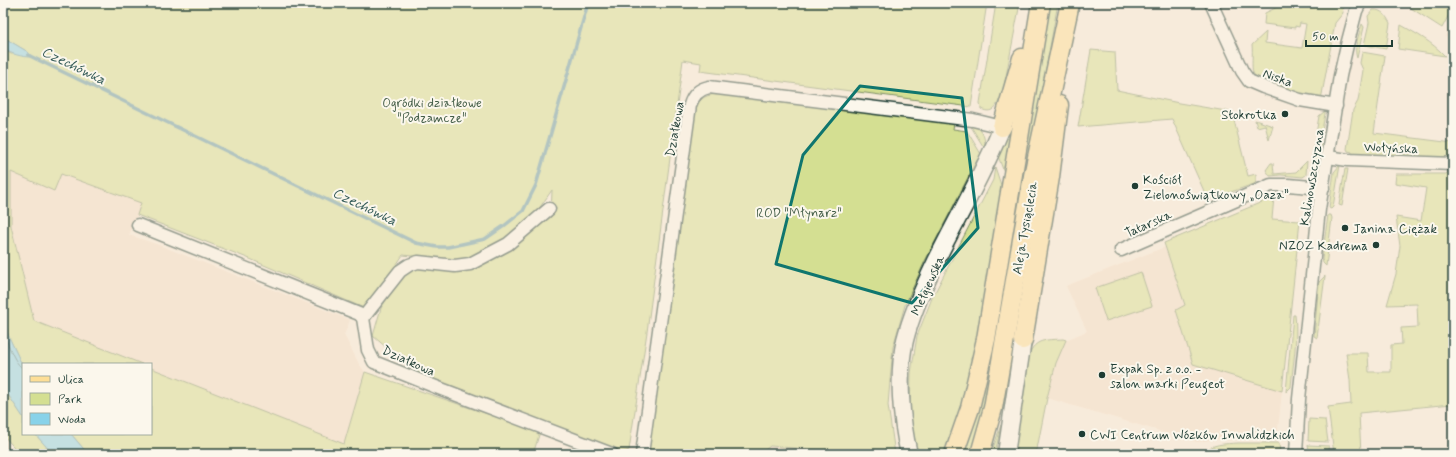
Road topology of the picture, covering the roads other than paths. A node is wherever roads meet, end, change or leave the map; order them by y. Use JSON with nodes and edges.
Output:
{"nodes":[{"id":1,"x":1038,"y":3,"type":"edge"},
{"id":2,"x":1041,"y":3,"type":"edge"},
{"id":3,"x":1071,"y":3,"type":"edge"},
{"id":4,"x":1211,"y":3,"type":"edge"},
{"id":5,"x":1360,"y":3,"type":"edge"},
{"id":6,"x":1336,"y":106,"type":"junction"},
{"id":7,"x":1002,"y":127,"type":"junction"},
{"id":8,"x":1328,"y":157,"type":"junction"},
{"id":9,"x":1453,"y":164,"type":"edge"},
{"id":10,"x":1323,"y":188,"type":"junction"},
{"id":11,"x":549,"y":209,"type":"dead end"},
{"id":12,"x":138,"y":225,"type":"dead end"},
{"id":13,"x":1121,"y":250,"type":"dead end"},
{"id":14,"x":363,"y":318,"type":"junction"},
{"id":15,"x":1024,"y":340,"type":"joint"},
{"id":16,"x":907,"y":447,"type":"edge"},
{"id":17,"x":612,"y":454,"type":"edge"},
{"id":18,"x":642,"y":454,"type":"edge"},
{"id":19,"x":954,"y":454,"type":"edge"},
{"id":20,"x":980,"y":454,"type":"edge"},
{"id":21,"x":1006,"y":454,"type":"edge"},
{"id":22,"x":1296,"y":454,"type":"edge"}],
"edges":[{"from":1,"to":7,"type":"main road"},
{"from":2,"to":19,"type":"main road","name":"Aleja Tysiąclecia"},
{"from":3,"to":15,"type":"main road"},
{"from":3,"to":20,"type":"main road","name":"Aleja Tysiąclecia"},
{"from":4,"to":6,"type":"street","name":"Niska"},
{"from":5,"to":6,"type":"street","name":"Kalinowszczyzna"},
{"from":6,"to":8,"type":"street","name":"Kalinowszczyzna"},
{"from":7,"to":16,"type":"main road","name":"Mełgiewska"},
{"from":7,"to":18,"type":"street","name":"Działkowa"},
{"from":8,"to":9,"type":"street","name":"Wołyńska"},
{"from":8,"to":10,"type":"street","name":"Kalinowszczyzna"},
{"from":10,"to":13,"type":"street","name":"Tatarska"},
{"from":10,"to":22,"type":"street","name":"Kalinowszczyzna"},
{"from":11,"to":14,"type":"street"},
{"from":12,"to":14,"type":"street"},
{"from":14,"to":17,"type":"street","name":"Działkowa"},
{"from":15,"to":21,"type":"main road"}]}
